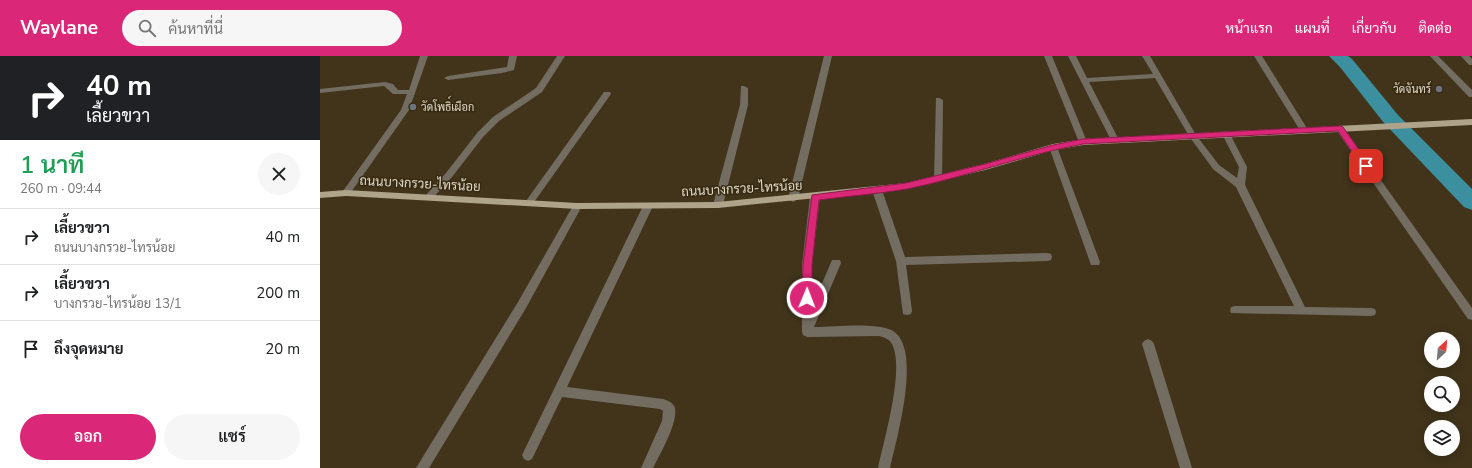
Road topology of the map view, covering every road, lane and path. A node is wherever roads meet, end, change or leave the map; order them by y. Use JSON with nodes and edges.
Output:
{"nodes":[{"id":1,"x":424,"y":56,"type":"edge"},
{"id":2,"x":513,"y":56,"type":"edge"},
{"id":3,"x":561,"y":56,"type":"edge"},
{"id":4,"x":828,"y":56,"type":"edge"},
{"id":5,"x":1048,"y":56,"type":"edge"},
{"id":6,"x":1072,"y":56,"type":"edge"},
{"id":7,"x":1146,"y":56,"type":"edge"},
{"id":8,"x":1258,"y":56,"type":"edge"},
{"id":9,"x":1434,"y":56,"type":"edge"},
{"id":10,"x":1465,"y":56,"type":"edge"},
{"id":11,"x":1472,"y":63,"type":"edge"},
{"id":12,"x":1157,"y":76,"type":"junction"},
{"id":13,"x":448,"y":78,"type":"dead end"},
{"id":14,"x":1084,"y":80,"type":"junction"},
{"id":15,"x":744,"y":88,"type":"dead end"},
{"id":16,"x":320,"y":91,"type":"edge"},
{"id":17,"x":412,"y":92,"type":"junction"},
{"id":18,"x":607,"y":94,"type":"dead end"},
{"id":19,"x":1472,"y":95,"type":"edge"},
{"id":20,"x":939,"y":100,"type":"dead end"},
{"id":21,"x":1472,"y":122,"type":"edge"},
{"id":22,"x":1340,"y":129,"type":"junction"},
{"id":23,"x":1304,"y":130,"type":"junction"},
{"id":24,"x":1226,"y":134,"type":"junction"},
{"id":25,"x":1193,"y":136,"type":"junction"},
{"id":26,"x":1115,"y":140,"type":"junction"},
{"id":27,"x":1083,"y":142,"type":"junction"},
{"id":28,"x":1053,"y":147,"type":"junction"},
{"id":29,"x":938,"y":179,"type":"junction"},
{"id":30,"x":1240,"y":185,"type":"junction"},
{"id":31,"x":877,"y":190,"type":"junction"},
{"id":32,"x":346,"y":193,"type":"junction"},
{"id":33,"x":320,"y":195,"type":"edge"},
{"id":34,"x":815,"y":197,"type":"junction"},
{"id":35,"x":428,"y":198,"type":"junction"},
{"id":36,"x":793,"y":199,"type":"junction"},
{"id":37,"x":529,"y":203,"type":"junction"},
{"id":38,"x":718,"y":205,"type":"junction"},
{"id":39,"x":577,"y":206,"type":"junction"},
{"id":40,"x":648,"y":206,"type":"junction"},
{"id":41,"x":1047,"y":258,"type":"dead end"},
{"id":42,"x":901,"y":262,"type":"junction"},
{"id":43,"x":1095,"y":262,"type":"dead end"},
{"id":44,"x":836,"y":263,"type":"dead end"},
{"id":45,"x":1235,"y":310,"type":"dead end"},
{"id":46,"x":907,"y":311,"type":"dead end"},
{"id":47,"x":1302,"y":311,"type":"junction"},
{"id":48,"x":1371,"y":312,"type":"dead end"},
{"id":49,"x":1472,"y":316,"type":"edge"},
{"id":50,"x":807,"y":332,"type":"junction"},
{"id":51,"x":1148,"y":344,"type":"dead end"},
{"id":52,"x":558,"y":391,"type":"junction"},
{"id":53,"x":528,"y":455,"type":"dead end"},
{"id":54,"x":422,"y":468,"type":"edge"},
{"id":55,"x":647,"y":468,"type":"edge"},
{"id":56,"x":884,"y":468,"type":"edge"},
{"id":57,"x":1186,"y":468,"type":"edge"}],
"edges":[{"from":1,"to":17,"type":"street"},
{"from":2,"to":13,"type":"street"},
{"from":3,"to":35,"type":"street"},
{"from":4,"to":36,"type":"street"},
{"from":5,"to":27,"type":"street"},
{"from":6,"to":14,"type":"street"},
{"from":7,"to":12,"type":"street"},
{"from":8,"to":23,"type":"street"},
{"from":9,"to":19,"type":"street"},
{"from":10,"to":11,"type":"street"},
{"from":12,"to":14,"type":"street"},
{"from":12,"to":25,"type":"street"},
{"from":14,"to":26,"type":"street"},
{"from":15,"to":38,"type":"street"},
{"from":16,"to":17,"type":"street"},
{"from":17,"to":32,"type":"street"},
{"from":18,"to":37,"type":"street"},
{"from":20,"to":29,"type":"street"},
{"from":21,"to":22,"type":"main road","name":"ถนนบางกรวย-ไทรน้อย"},
{"from":22,"to":23,"type":"main road","name":"ถนนบางกรวย-ไทรน้อย"},
{"from":22,"to":49,"type":"street"},
{"from":23,"to":24,"type":"main road","name":"ถนนบางกรวย-ไทรน้อย"},
{"from":24,"to":25,"type":"main road","name":"ถนนบางกรวย-ไทรน้อย"},
{"from":24,"to":30,"type":"street"},
{"from":25,"to":26,"type":"main road","name":"ถนนบางกรวย-ไทรน้อย"},
{"from":25,"to":30,"type":"street"},
{"from":26,"to":27,"type":"main road","name":"ถนนบางกรวย-ไทรน้อย"},
{"from":27,"to":28,"type":"main road","name":"ถนนบางกรวย-ไทรน้อย"},
{"from":28,"to":29,"type":"main road","name":"ถนนบางกรวย-ไทรน้อย"},
{"from":28,"to":43,"type":"street"},
{"from":29,"to":31,"type":"main road","name":"ถนนบางกรวย-ไทรน้อย"},
{"from":30,"to":47,"type":"street"},
{"from":31,"to":34,"type":"main road","name":"ถนนบางกรวย-ไทรน้อย"},
{"from":31,"to":42,"type":"street"},
{"from":32,"to":33,"type":"main road","name":"ถนนบางกรวย-ไทรน้อย"},
{"from":32,"to":35,"type":"main road","name":"ถนนบางกรวย-ไทรน้อย"},
{"from":34,"to":36,"type":"main road","name":"ถนนบางกรวย-ไทรน้อย"},
{"from":34,"to":50,"type":"street"},
{"from":35,"to":37,"type":"main road","name":"ถนนบางกรวย-ไทรน้อย"},
{"from":36,"to":38,"type":"main road","name":"ถนนบางกรวย-ไทรน้อย"},
{"from":37,"to":39,"type":"main road","name":"ถนนบางกรวย-ไทรน้อย"},
{"from":38,"to":40,"type":"main road","name":"ถนนบางกรวย-ไทรน้อย"},
{"from":39,"to":40,"type":"main road","name":"ถนนบางกรวย-ไทรน้อย"},
{"from":39,"to":54,"type":"street"},
{"from":40,"to":52,"type":"street"},
{"from":41,"to":42,"type":"street"},
{"from":42,"to":46,"type":"street"},
{"from":44,"to":50,"type":"street"},
{"from":45,"to":47,"type":"street"},
{"from":47,"to":48,"type":"street"},
{"from":50,"to":56,"type":"street"},
{"from":51,"to":57,"type":"street"},
{"from":52,"to":53,"type":"street"},
{"from":52,"to":55,"type":"street"}]}
